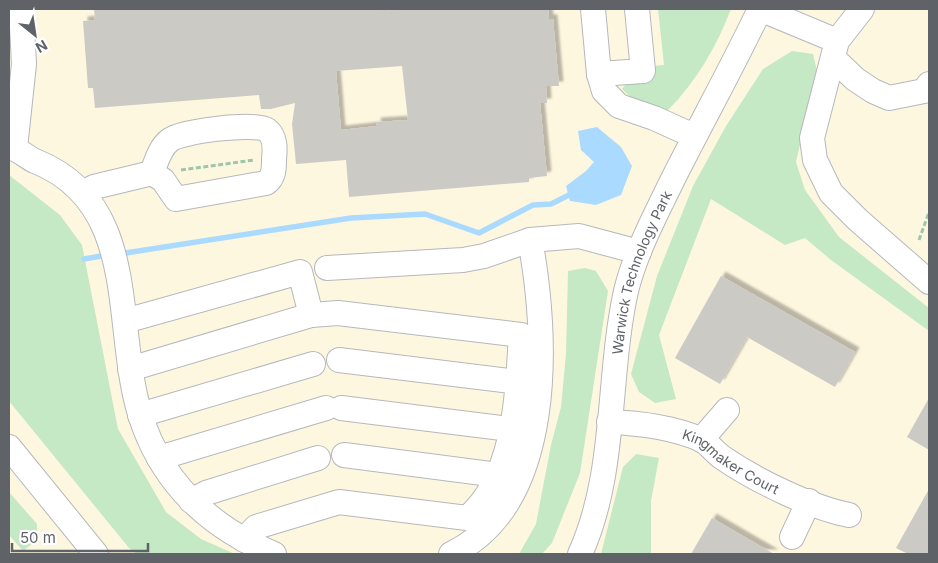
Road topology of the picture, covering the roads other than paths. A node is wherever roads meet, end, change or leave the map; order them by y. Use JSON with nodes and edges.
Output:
{"nodes":[{"id":1,"x":21,"y":9,"type":"edge"},
{"id":2,"x":593,"y":9,"type":"edge"},
{"id":3,"x":637,"y":9,"type":"edge"},
{"id":4,"x":760,"y":9,"type":"edge"},
{"id":5,"x":862,"y":9,"type":"edge"},
{"id":6,"x":835,"y":49,"type":"junction"},
{"id":7,"x":599,"y":74,"type":"junction"},
{"id":8,"x":929,"y":84,"type":"edge"},
{"id":9,"x":694,"y":136,"type":"junction"},
{"id":10,"x":16,"y":154,"type":"edge"},
{"id":11,"x":152,"y":173,"type":"junction"},
{"id":12,"x":83,"y":193,"type":"junction"},
{"id":13,"x":530,"y":240,"type":"junction"},
{"id":14,"x":639,"y":252,"type":"junction"},
{"id":15,"x":327,"y":268,"type":"dead end"},
{"id":16,"x":929,"y":282,"type":"edge"},
{"id":17,"x":311,"y":315,"type":"junction"},
{"id":18,"x":125,"y":322,"type":"junction"},
{"id":19,"x":338,"y":360,"type":"dead end"},
{"id":20,"x":313,"y":364,"type":"dead end"},
{"id":21,"x":130,"y":369,"type":"junction"},
{"id":22,"x":518,"y":382,"type":"junction"},
{"id":23,"x":727,"y":410,"type":"dead end"},
{"id":24,"x":140,"y":415,"type":"junction"},
{"id":25,"x":609,"y":422,"type":"junction"},
{"id":26,"x":510,"y":429,"type":"junction"},
{"id":27,"x":701,"y":440,"type":"junction"},
{"id":28,"x":9,"y":447,"type":"edge"},
{"id":29,"x":344,"y":455,"type":"dead end"},
{"id":30,"x":159,"y":458,"type":"junction"},
{"id":31,"x":318,"y":458,"type":"dead end"},
{"id":32,"x":498,"y":475,"type":"junction"},
{"id":33,"x":191,"y":501,"type":"junction"},
{"id":34,"x":809,"y":501,"type":"junction"},
{"id":35,"x":849,"y":514,"type":"dead end"},
{"id":36,"x":792,"y":537,"type":"dead end"},
{"id":37,"x":244,"y":540,"type":"junction"},
{"id":38,"x":96,"y":554,"type":"edge"},
{"id":39,"x":274,"y":554,"type":"edge"},
{"id":40,"x":451,"y":554,"type":"edge"},
{"id":41,"x":580,"y":554,"type":"edge"}],
"edges":[{"from":1,"to":10,"type":"street"},
{"from":2,"to":7,"type":"street"},
{"from":3,"to":7,"type":"street"},
{"from":4,"to":6,"type":"street"},
{"from":4,"to":9,"type":"street","name":"Warwick Technology Park"},
{"from":5,"to":6,"type":"street"},
{"from":6,"to":8,"type":"street"},
{"from":6,"to":16,"type":"street"},
{"from":7,"to":9,"type":"street"},
{"from":9,"to":14,"type":"street","name":"Warwick Technology Park"},
{"from":10,"to":12,"type":"street"},
{"from":11,"to":11,"type":"street"},
{"from":11,"to":12,"type":"street"},
{"from":12,"to":18,"type":"street"},
{"from":13,"to":14,"type":"street"},
{"from":13,"to":15,"type":"street"},
{"from":13,"to":40,"type":"street"},
{"from":14,"to":25,"type":"street","name":"Warwick Technology Park"},
{"from":17,"to":18,"type":"street"},
{"from":17,"to":21,"type":"street"},
{"from":17,"to":22,"type":"street"},
{"from":18,"to":21,"type":"street"},
{"from":19,"to":22,"type":"street"},
{"from":20,"to":24,"type":"street"},
{"from":21,"to":24,"type":"street"},
{"from":22,"to":26,"type":"street"},
{"from":23,"to":27,"type":"street"},
{"from":24,"to":30,"type":"street"},
{"from":25,"to":27,"type":"street","name":"Kingmaker Court"},
{"from":25,"to":41,"type":"street","name":"Warwick Technology Park"},
{"from":26,"to":30,"type":"street"},
{"from":26,"to":32,"type":"street"},
{"from":27,"to":34,"type":"street","name":"Kingmaker Court"},
{"from":28,"to":38,"type":"street"},
{"from":29,"to":32,"type":"street"},
{"from":30,"to":33,"type":"street"},
{"from":31,"to":33,"type":"street"},
{"from":32,"to":37,"type":"street"},
{"from":33,"to":37,"type":"street"},
{"from":34,"to":35,"type":"street","name":"Kingmaker Court"},
{"from":34,"to":36,"type":"street"},
{"from":37,"to":39,"type":"street"}]}
